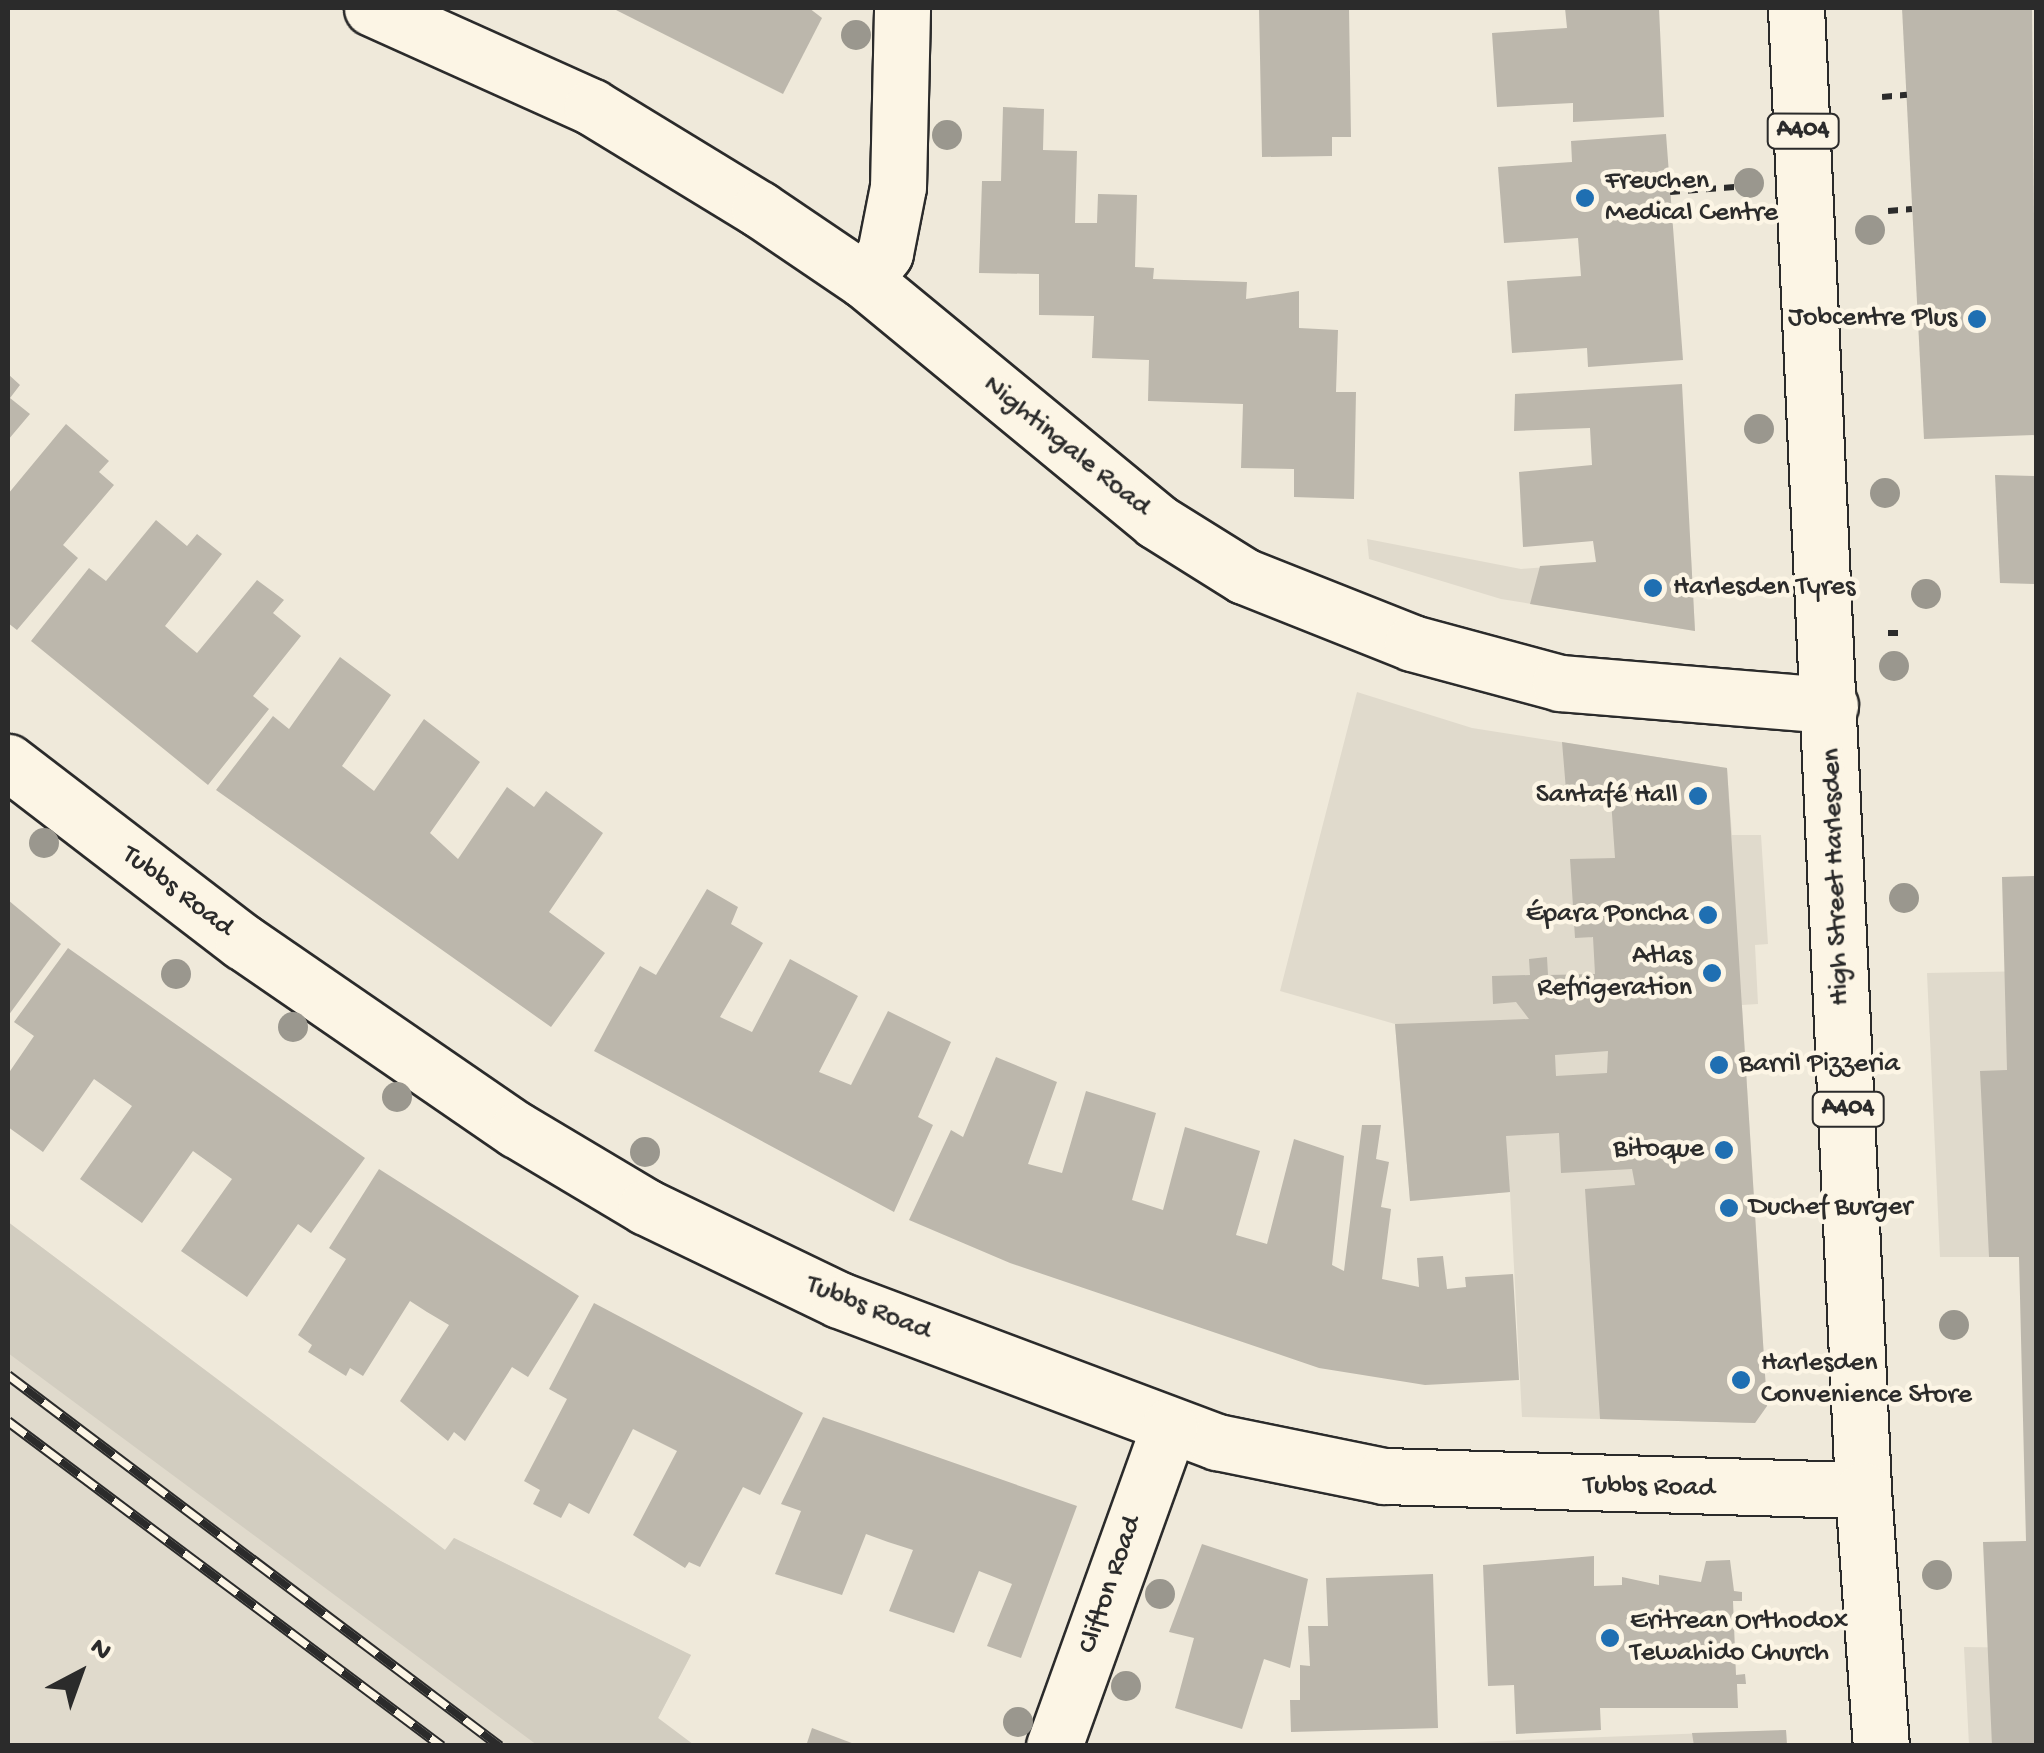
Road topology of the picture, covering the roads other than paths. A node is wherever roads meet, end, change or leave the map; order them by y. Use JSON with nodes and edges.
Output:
{"nodes":[{"id":1,"x":372,"y":8,"type":"edge"},
{"id":2,"x":902,"y":8,"type":"edge"},
{"id":3,"x":1796,"y":8,"type":"edge"},
{"id":4,"x":864,"y":280,"type":"junction"},
{"id":5,"x":1830,"y":705,"type":"junction"},
{"id":6,"x":8,"y":762,"type":"edge"},
{"id":7,"x":1169,"y":1426,"type":"junction"},
{"id":8,"x":1862,"y":1490,"type":"junction"},
{"id":9,"x":1054,"y":1746,"type":"edge"},
{"id":10,"x":1881,"y":1746,"type":"edge"}],
"edges":[{"from":1,"to":4,"type":"street","name":"Nightingale Road"},
{"from":2,"to":4,"type":"street"},
{"from":3,"to":5,"type":"street","name":"High Street Harlesden","number":"A404"},
{"from":4,"to":5,"type":"street","name":"Nightingale Road"},
{"from":5,"to":8,"type":"street","name":"High Street Harlesden","number":"A404"},
{"from":6,"to":7,"type":"street","name":"Tubbs Road"},
{"from":7,"to":8,"type":"street","name":"Tubbs Road"},
{"from":7,"to":9,"type":"street","name":"Clifton Road"},
{"from":8,"to":10,"type":"street","name":"High Street Harlesden","number":"A404"}]}
